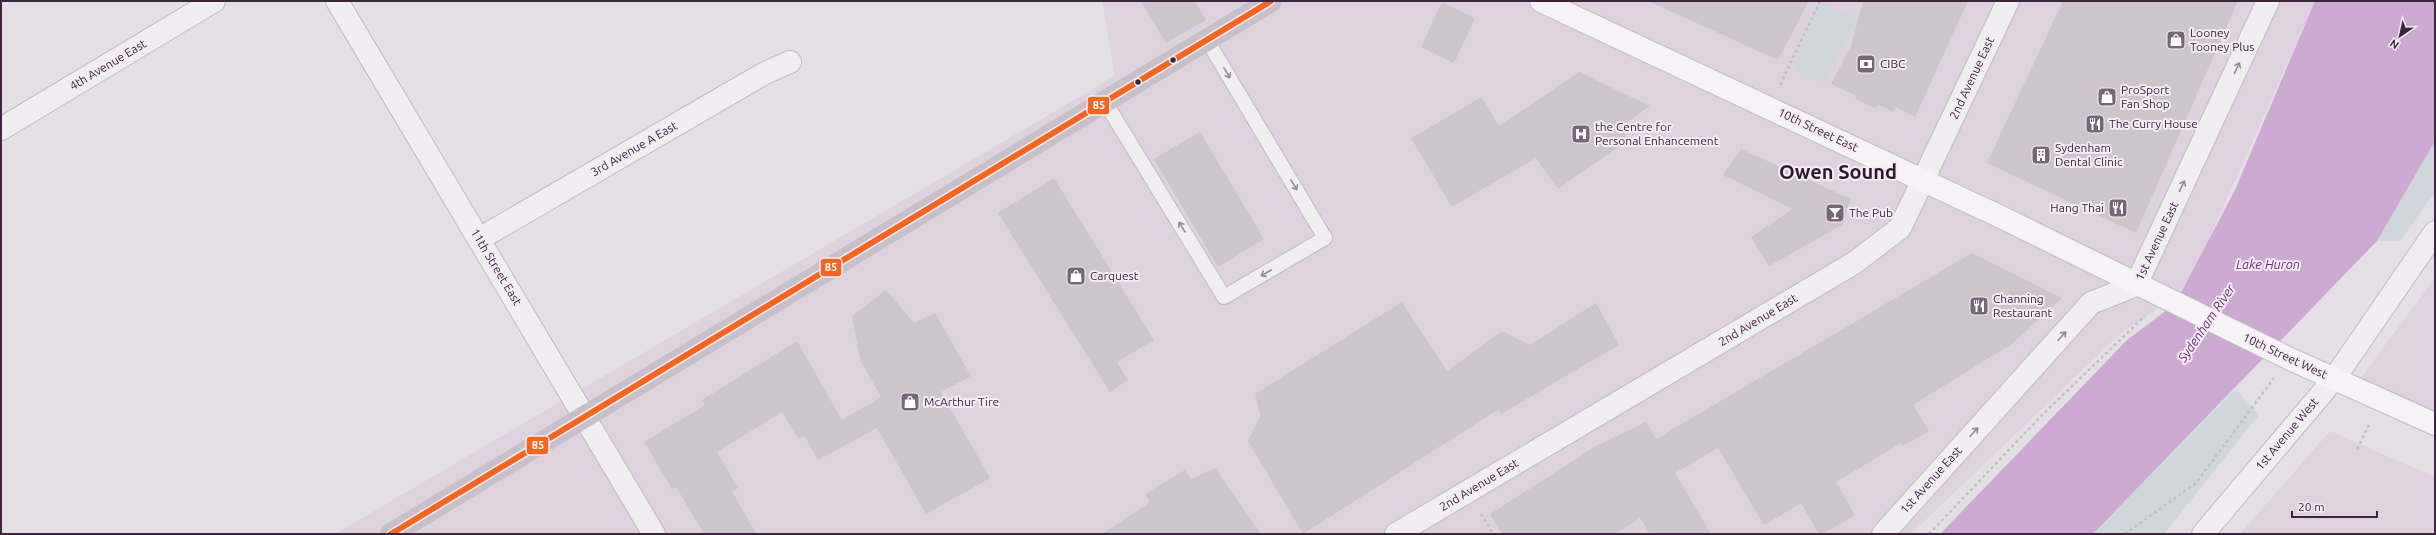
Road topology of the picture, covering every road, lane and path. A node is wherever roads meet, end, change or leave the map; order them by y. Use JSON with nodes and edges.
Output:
{"nodes":[{"id":1,"x":214,"y":1,"type":"edge"},
{"id":2,"x":337,"y":1,"type":"edge"},
{"id":3,"x":1272,"y":1,"type":"edge"},
{"id":4,"x":1541,"y":1,"type":"edge"},
{"id":5,"x":1820,"y":1,"type":"edge"},
{"id":6,"x":2008,"y":1,"type":"edge"},
{"id":7,"x":2268,"y":1,"type":"edge"},
{"id":8,"x":1207,"y":40,"type":"junction"},
{"id":9,"x":790,"y":62,"type":"dead end"},
{"id":10,"x":1105,"y":102,"type":"junction"},
{"id":11,"x":1769,"y":107,"type":"junction"},
{"id":12,"x":1,"y":129,"type":"edge"},
{"id":13,"x":1923,"y":180,"type":"junction"},
{"id":14,"x":2435,"y":232,"type":"edge"},
{"id":15,"x":479,"y":239,"type":"junction"},
{"id":16,"x":2136,"y":285,"type":"junction"},
{"id":17,"x":2170,"y":301,"type":"junction"},
{"id":18,"x":2288,"y":358,"type":"junction"},
{"id":19,"x":2334,"y":379,"type":"junction"},
{"id":20,"x":585,"y":417,"type":"junction"},
{"id":21,"x":2435,"y":424,"type":"edge"},
{"id":22,"x":391,"y":534,"type":"edge"},
{"id":23,"x":654,"y":534,"type":"edge"},
{"id":24,"x":1396,"y":534,"type":"edge"},
{"id":25,"x":1883,"y":534,"type":"edge"},
{"id":26,"x":1929,"y":534,"type":"edge"},
{"id":27,"x":2125,"y":534,"type":"edge"},
{"id":28,"x":2203,"y":534,"type":"edge"}],
"edges":[{"from":1,"to":12,"type":"street","name":"4th Avenue East"},
{"from":2,"to":15,"type":"street","name":"11th Street East"},
{"from":3,"to":8,"type":"main road"},
{"from":4,"to":11,"type":"main road","name":"10th Street East"},
{"from":5,"to":11,"type":"path"},
{"from":6,"to":13,"type":"street","name":"2nd Avenue East"},
{"from":16,"to":7,"type":"street","name":"1st Avenue East","one_way":true},
{"from":8,"to":10,"type":"main road"},
{"from":8,"to":10,"type":"lane","one_way":true},
{"from":9,"to":15,"type":"street","name":"3rd Avenue A East"},
{"from":10,"to":20,"type":"main road"},
{"from":11,"to":13,"type":"main road","name":"10th Street East"},
{"from":13,"to":16,"type":"main road","name":"10th Street East"},
{"from":13,"to":24,"type":"street","name":"2nd Avenue East"},
{"from":14,"to":19,"type":"street","name":"1st Avenue West"},
{"from":15,"to":20,"type":"street","name":"11th Street East"},
{"from":16,"to":17,"type":"main road","name":"10th Street West"},
{"from":25,"to":16,"type":"street","name":"1st Avenue East","one_way":true},
{"from":17,"to":18,"type":"main road","name":"10th Street West"},
{"from":17,"to":26,"type":"path"},
{"from":18,"to":19,"type":"main road","name":"10th Street West"},
{"from":18,"to":27,"type":"path"},
{"from":19,"to":21,"type":"main road","name":"10th Street West"},
{"from":19,"to":28,"type":"street","name":"1st Avenue West"},
{"from":20,"to":22,"type":"main road"},
{"from":20,"to":23,"type":"street","name":"11th Street East"}]}
